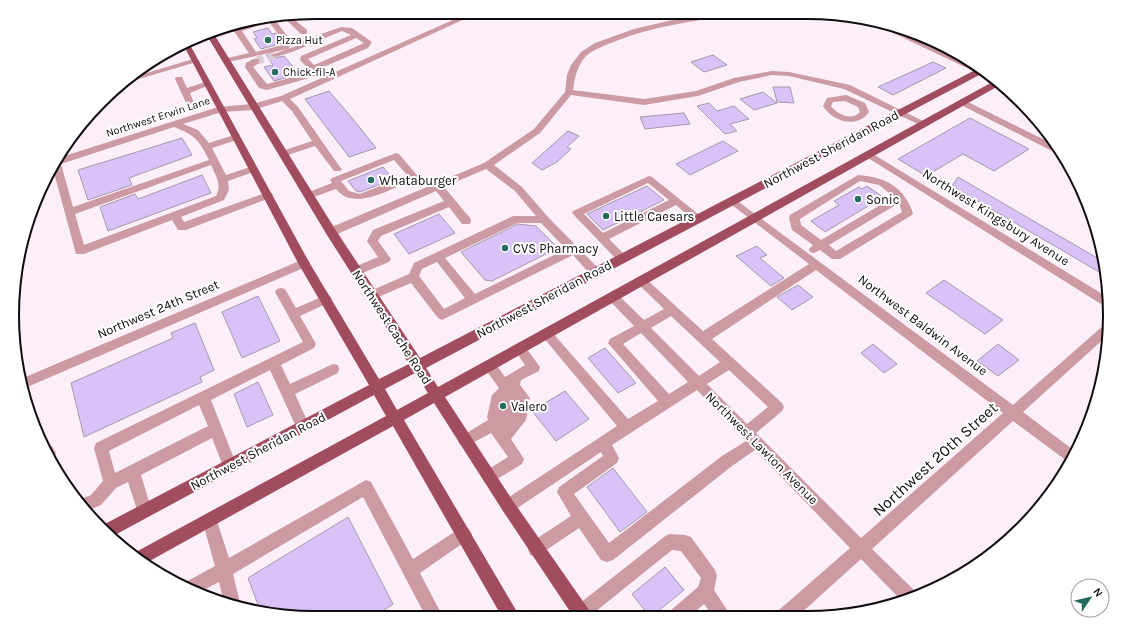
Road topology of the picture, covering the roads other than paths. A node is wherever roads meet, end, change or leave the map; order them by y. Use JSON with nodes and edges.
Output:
{"nodes":[{"id":1,"x":462,"y":19,"type":"edge"},
{"id":2,"x":688,"y":19,"type":"edge"},
{"id":3,"x":291,"y":21,"type":"edge"},
{"id":4,"x":271,"y":23,"type":"edge"},
{"id":5,"x":244,"y":28,"type":"edge"},
{"id":6,"x":304,"y":32,"type":"dead end"},
{"id":7,"x":357,"y":35,"type":"junction"},
{"id":8,"x":212,"y":38,"type":"edge"},
{"id":9,"x":189,"y":48,"type":"edge"},
{"id":10,"x":352,"y":52,"type":"junction"},
{"id":11,"x":274,"y":55,"type":"tunnel mouth"},
{"id":12,"x":255,"y":57,"type":"junction"},
{"id":13,"x":196,"y":61,"type":"junction"},
{"id":14,"x":226,"y":61,"type":"junction"},
{"id":15,"x":368,"y":62,"type":"junction"},
{"id":16,"x":156,"y":66,"type":"edge"},
{"id":17,"x":314,"y":71,"type":"junction"},
{"id":18,"x":159,"y":72,"type":"junction"},
{"id":19,"x":976,"y":73,"type":"edge"},
{"id":20,"x":138,"y":78,"type":"edge"},
{"id":21,"x":178,"y":79,"type":"dead end"},
{"id":22,"x":328,"y":80,"type":"junction"},
{"id":23,"x":208,"y":84,"type":"junction"},
{"id":24,"x":993,"y":85,"type":"edge"},
{"id":25,"x":847,"y":87,"type":"junction"},
{"id":26,"x":184,"y":92,"type":"junction"},
{"id":27,"x":569,"y":92,"type":"junction"},
{"id":28,"x":284,"y":98,"type":"junction"},
{"id":29,"x":839,"y":98,"type":"dead end"},
{"id":30,"x":962,"y":102,"type":"junction"},
{"id":31,"x":191,"y":105,"type":"dead end"},
{"id":32,"x":252,"y":107,"type":"junction"},
{"id":33,"x":221,"y":109,"type":"junction"},
{"id":34,"x":901,"y":112,"type":"junction"},
{"id":35,"x":923,"y":123,"type":"junction"},
{"id":36,"x":175,"y":124,"type":"junction"},
{"id":37,"x":237,"y":137,"type":"junction"},
{"id":38,"x":317,"y":142,"type":"junction"},
{"id":39,"x":207,"y":147,"type":"junction"},
{"id":40,"x":1050,"y":147,"type":"edge"},
{"id":41,"x":282,"y":154,"type":"junction"},
{"id":42,"x":868,"y":154,"type":"junction"},
{"id":43,"x":64,"y":160,"type":"edge"},
{"id":44,"x":214,"y":161,"type":"junction"},
{"id":45,"x":487,"y":165,"type":"junction"},
{"id":46,"x":58,"y":169,"type":"edge"},
{"id":47,"x":253,"y":169,"type":"junction"},
{"id":48,"x":339,"y":177,"type":"junction"},
{"id":49,"x":408,"y":178,"type":"junction"},
{"id":50,"x":223,"y":179,"type":"junction"},
{"id":51,"x":908,"y":179,"type":"junction"},
{"id":52,"x":438,"y":187,"type":"junction"},
{"id":53,"x":891,"y":187,"type":"junction"},
{"id":54,"x":426,"y":192,"type":"junction"},
{"id":55,"x":268,"y":195,"type":"junction"},
{"id":56,"x":308,"y":196,"type":"junction"},
{"id":57,"x":901,"y":197,"type":"junction"},
{"id":58,"x":732,"y":200,"type":"junction"},
{"id":59,"x":676,"y":201,"type":"junction"},
{"id":60,"x":450,"y":202,"type":"junction"},
{"id":61,"x":69,"y":212,"type":"junction"},
{"id":62,"x":174,"y":215,"type":"junction"},
{"id":63,"x":753,"y":216,"type":"junction"},
{"id":64,"x":698,"y":218,"type":"junction"},
{"id":65,"x":544,"y":220,"type":"junction"},
{"id":66,"x":466,"y":221,"type":"dead end"},
{"id":67,"x":331,"y":232,"type":"junction"},
{"id":68,"x":602,"y":238,"type":"junction"},
{"id":69,"x":820,"y":245,"type":"junction"},
{"id":70,"x":574,"y":250,"type":"junction"},
{"id":71,"x":804,"y":254,"type":"junction"},
{"id":72,"x":438,"y":256,"type":"junction"},
{"id":73,"x":622,"y":258,"type":"junction"},
{"id":74,"x":304,"y":263,"type":"junction"},
{"id":75,"x":817,"y":264,"type":"junction"},
{"id":76,"x":356,"y":271,"type":"junction"},
{"id":77,"x":595,"y":272,"type":"junction"},
{"id":78,"x":413,"y":277,"type":"junction"},
{"id":79,"x":641,"y":281,"type":"junction"},
{"id":80,"x":281,"y":292,"type":"dead end"},
{"id":81,"x":372,"y":295,"type":"junction"},
{"id":82,"x":613,"y":297,"type":"junction"},
{"id":83,"x":326,"y":299,"type":"junction"},
{"id":84,"x":473,"y":300,"type":"junction"},
{"id":85,"x":1102,"y":300,"type":"edge"},
{"id":86,"x":672,"y":310,"type":"junction"},
{"id":87,"x":293,"y":314,"type":"junction"},
{"id":88,"x":642,"y":327,"type":"junction"},
{"id":89,"x":1102,"y":333,"type":"edge"},
{"id":90,"x":547,"y":334,"type":"junction"},
{"id":91,"x":703,"y":338,"type":"junction"},
{"id":92,"x":520,"y":349,"type":"junction"},
{"id":93,"x":273,"y":362,"type":"junction"},
{"id":94,"x":730,"y":363,"type":"junction"},
{"id":95,"x":417,"y":366,"type":"junction"},
{"id":96,"x":490,"y":366,"type":"junction"},
{"id":97,"x":333,"y":369,"type":"dead end"},
{"id":98,"x":27,"y":382,"type":"edge"},
{"id":99,"x":514,"y":382,"type":"junction"},
{"id":100,"x":698,"y":384,"type":"junction"},
{"id":101,"x":377,"y":387,"type":"junction"},
{"id":102,"x":287,"y":392,"type":"junction"},
{"id":103,"x":436,"y":395,"type":"junction"},
{"id":104,"x":203,"y":397,"type":"junction"},
{"id":105,"x":668,"y":402,"type":"junction"},
{"id":106,"x":1013,"y":412,"type":"junction"},
{"id":107,"x":395,"y":418,"type":"junction"},
{"id":108,"x":303,"y":427,"type":"junction"},
{"id":109,"x":627,"y":427,"type":"junction"},
{"id":110,"x":216,"y":429,"type":"junction"},
{"id":111,"x":506,"y":436,"type":"junction"},
{"id":112,"x":751,"y":437,"type":"junction"},
{"id":113,"x":465,"y":441,"type":"junction"},
{"id":114,"x":604,"y":442,"type":"junction"},
{"id":115,"x":1068,"y":454,"type":"edge"},
{"id":116,"x":230,"y":466,"type":"junction"},
{"id":117,"x":133,"y":472,"type":"junction"},
{"id":118,"x":489,"y":477,"type":"junction"},
{"id":119,"x":111,"y":483,"type":"junction"},
{"id":120,"x":87,"y":504,"type":"edge"},
{"id":121,"x":508,"y":506,"type":"junction"},
{"id":122,"x":144,"y":511,"type":"junction"},
{"id":123,"x":581,"y":518,"type":"junction"},
{"id":124,"x":210,"y":520,"type":"junction"},
{"id":125,"x":111,"y":529,"type":"edge"},
{"id":126,"x":464,"y":534,"type":"junction"},
{"id":127,"x":536,"y":549,"type":"junction"},
{"id":128,"x":861,"y":549,"type":"junction"},
{"id":129,"x":144,"y":556,"type":"edge"},
{"id":130,"x":224,"y":570,"type":"junction"},
{"id":131,"x":410,"y":570,"type":"junction"},
{"id":132,"x":196,"y":585,"type":"edge"},
{"id":133,"x":705,"y":592,"type":"junction"},
{"id":134,"x":906,"y":594,"type":"edge"},
{"id":135,"x":231,"y":599,"type":"edge"},
{"id":136,"x":432,"y":611,"type":"edge"},
{"id":137,"x":509,"y":611,"type":"edge"},
{"id":138,"x":579,"y":611,"type":"edge"},
{"id":139,"x":587,"y":611,"type":"edge"},
{"id":140,"x":683,"y":611,"type":"edge"},
{"id":141,"x":719,"y":611,"type":"edge"},
{"id":142,"x":791,"y":611,"type":"edge"}],
"edges":[{"from":1,"to":15,"type":"street","name":"Northwest Erwin Lane"},
{"from":2,"to":27,"type":"street"},
{"from":3,"to":6,"type":"street"},
{"from":4,"to":12,"type":"street"},
{"from":5,"to":12,"type":"street"},
{"from":7,"to":10,"type":"street"},
{"from":7,"to":11,"type":"street"},
{"from":7,"to":17,"type":"street"},
{"from":8,"to":14,"type":"main road","name":"Northwest Cache Road"},
{"from":9,"to":13,"type":"main road"},
{"from":10,"to":15,"type":"street"},
{"from":10,"to":17,"type":"street"},
{"from":12,"to":14,"type":"street"},
{"from":12,"to":17,"type":"street"},
{"from":13,"to":18,"type":"street"},
{"from":13,"to":23,"type":"main road"},
{"from":14,"to":32,"type":"main road","name":"Northwest Cache Road"},
{"from":15,"to":22,"type":"street","name":"Northwest Erwin Lane"},
{"from":16,"to":18,"type":"street"},
{"from":17,"to":22,"type":"street"},
{"from":18,"to":20,"type":"street"},
{"from":19,"to":34,"type":"main road","name":"Northwest Sheridan Road"},
{"from":21,"to":26,"type":"street"},
{"from":22,"to":28,"type":"street","name":"Northwest Erwin Lane"},
{"from":23,"to":26,"type":"street"},
{"from":23,"to":33,"type":"main road"},
{"from":24,"to":30,"type":"main road","name":"Northwest Sheridan Road"},
{"from":25,"to":27,"type":"street"},
{"from":25,"to":29,"type":"street"},
{"from":25,"to":34,"type":"street"},
{"from":26,"to":31,"type":"street"},
{"from":27,"to":45,"type":"street"},
{"from":28,"to":32,"type":"street","name":"Northwest Erwin Lane"},
{"from":28,"to":38,"type":"street"},
{"from":30,"to":35,"type":"main road","name":"Northwest Sheridan Road"},
{"from":30,"to":40,"type":"street"},
{"from":32,"to":33,"type":"street","name":"Northwest Erwin Lane"},
{"from":32,"to":41,"type":"main road","name":"Northwest Cache Road"},
{"from":33,"to":36,"type":"street","name":"Northwest Erwin Lane"},
{"from":33,"to":37,"type":"main road"},
{"from":34,"to":35,"type":"street"},
{"from":34,"to":58,"type":"main road","name":"Northwest Sheridan Road"},
{"from":35,"to":42,"type":"main road","name":"Northwest Sheridan Road"},
{"from":36,"to":39,"type":"street"},
{"from":36,"to":43,"type":"street","name":"Northwest Erwin Lane"},
{"from":37,"to":39,"type":"street"},
{"from":37,"to":47,"type":"main road"},
{"from":38,"to":41,"type":"street"},
{"from":38,"to":48,"type":"street"},
{"from":39,"to":44,"type":"street"},
{"from":41,"to":56,"type":"main road","name":"Northwest Cache Road"},
{"from":42,"to":51,"type":"street","name":"Northwest Kingsbury Avenue"},
{"from":42,"to":63,"type":"main road","name":"Northwest Sheridan Road"},
{"from":44,"to":50,"type":"street"},
{"from":44,"to":61,"type":"street"},
{"from":45,"to":52,"type":"street"},
{"from":45,"to":65,"type":"street"},
{"from":46,"to":61,"type":"street"},
{"from":47,"to":50,"type":"street"},
{"from":47,"to":55,"type":"main road"},
{"from":48,"to":49,"type":"street"},
{"from":48,"to":49,"type":"street"},
{"from":48,"to":56,"type":"street"},
{"from":49,"to":54,"type":"street"},
{"from":50,"to":62,"type":"street"},
{"from":51,"to":53,"type":"street"},
{"from":51,"to":85,"type":"street","name":"Northwest Kingsbury Avenue"},
{"from":52,"to":54,"type":"street"},
{"from":52,"to":60,"type":"street"},
{"from":53,"to":57,"type":"street"},
{"from":53,"to":69,"type":"street"},
{"from":54,"to":67,"type":"street"},
{"from":55,"to":62,"type":"street"},
{"from":55,"to":74,"type":"main road"},
{"from":56,"to":67,"type":"main road","name":"Northwest Cache Road"},
{"from":57,"to":69,"type":"street"},
{"from":57,"to":69,"type":"street"},
{"from":58,"to":63,"type":"street","name":"Northwest Baldwin Avenue"},
{"from":58,"to":64,"type":"main road","name":"Northwest Sheridan Road"},
{"from":59,"to":64,"type":"street"},
{"from":59,"to":68,"type":"street"},
{"from":59,"to":68,"type":"street"},
{"from":60,"to":66,"type":"street"},
{"from":60,"to":76,"type":"street"},
{"from":61,"to":62,"type":"street"},
{"from":63,"to":71,"type":"street","name":"Northwest Baldwin Avenue"},
{"from":63,"to":79,"type":"main road","name":"Northwest Sheridan Road"},
{"from":64,"to":73,"type":"main road","name":"Northwest Sheridan Road"},
{"from":65,"to":70,"type":"street"},
{"from":65,"to":72,"type":"street"},
{"from":67,"to":76,"type":"main road","name":"Northwest Cache Road"},
{"from":68,"to":73,"type":"street"},
{"from":69,"to":71,"type":"street"},
{"from":70,"to":77,"type":"street"},
{"from":70,"to":84,"type":"street"},
{"from":71,"to":75,"type":"street","name":"Northwest Baldwin Avenue"},
{"from":72,"to":78,"type":"street"},
{"from":72,"to":84,"type":"street"},
{"from":73,"to":77,"type":"main road","name":"Northwest Sheridan Road"},
{"from":74,"to":83,"type":"main road"},
{"from":74,"to":98,"type":"street","name":"Northwest 24th Street"},
{"from":75,"to":91,"type":"street"},
{"from":75,"to":106,"type":"street","name":"Northwest Baldwin Avenue"},
{"from":76,"to":81,"type":"main road","name":"Northwest Cache Road"},
{"from":77,"to":95,"type":"main road","name":"Northwest Sheridan Road"},
{"from":78,"to":81,"type":"street"},
{"from":78,"to":84,"type":"street"},
{"from":79,"to":82,"type":"main road","name":"Northwest Sheridan Road"},
{"from":79,"to":86,"type":"street"},
{"from":80,"to":87,"type":"street"},
{"from":81,"to":95,"type":"main road","name":"Northwest Cache Road"},
{"from":82,"to":88,"type":"street","name":"Northwest Lawton Avenue"},
{"from":82,"to":90,"type":"main road","name":"Northwest Sheridan Road"},
{"from":83,"to":87,"type":"street"},
{"from":83,"to":101,"type":"main road"},
{"from":86,"to":88,"type":"street"},
{"from":86,"to":91,"type":"street"},
{"from":87,"to":93,"type":"street"},
{"from":88,"to":100,"type":"street","name":"Northwest Lawton Avenue"},
{"from":88,"to":105,"type":"street"},
{"from":89,"to":106,"type":"street","name":"Northwest 20th Street"},
{"from":90,"to":92,"type":"main road","name":"Northwest Sheridan Road"},
{"from":90,"to":109,"type":"street"},
{"from":91,"to":94,"type":"street"},
{"from":92,"to":96,"type":"main road","name":"Northwest Sheridan Road"},
{"from":92,"to":99,"type":"street"},
{"from":93,"to":102,"type":"street"},
{"from":93,"to":104,"type":"street"},
{"from":94,"to":100,"type":"street"},
{"from":94,"to":112,"type":"street"},
{"from":95,"to":101,"type":"main road","name":"Northwest Sheridan Road"},
{"from":95,"to":103,"type":"main road","name":"Northwest Cache Road"},
{"from":96,"to":99,"type":"street"},
{"from":96,"to":103,"type":"main road","name":"Northwest Sheridan Road"},
{"from":97,"to":102,"type":"street"},
{"from":99,"to":111,"type":"street"},
{"from":100,"to":105,"type":"street"},
{"from":100,"to":112,"type":"street","name":"Northwest Lawton Avenue"},
{"from":101,"to":107,"type":"main road"},
{"from":101,"to":108,"type":"main road","name":"Northwest Sheridan Road"},
{"from":102,"to":108,"type":"street"},
{"from":103,"to":107,"type":"main road","name":"Northwest Sheridan Road"},
{"from":103,"to":113,"type":"main road","name":"Northwest Cache Road"},
{"from":104,"to":110,"type":"street"},
{"from":104,"to":119,"type":"street"},
{"from":105,"to":109,"type":"street"},
{"from":106,"to":115,"type":"street","name":"Northwest Baldwin Avenue"},
{"from":106,"to":128,"type":"street","name":"Northwest 20th Street"},
{"from":107,"to":124,"type":"main road","name":"Northwest Sheridan Road"},
{"from":107,"to":126,"type":"main road"},
{"from":108,"to":116,"type":"main road","name":"Northwest Sheridan Road"},
{"from":109,"to":114,"type":"street"},
{"from":110,"to":116,"type":"street"},
{"from":110,"to":117,"type":"street"},
{"from":111,"to":113,"type":"street"},
{"from":111,"to":118,"type":"street"},
{"from":112,"to":123,"type":"street"},
{"from":112,"to":128,"type":"street","name":"Northwest Lawton Avenue"},
{"from":113,"to":118,"type":"main road","name":"Northwest Cache Road"},
{"from":114,"to":121,"type":"street"},
{"from":114,"to":123,"type":"street"},
{"from":116,"to":122,"type":"main road","name":"Northwest Sheridan Road"},
{"from":117,"to":119,"type":"street"},
{"from":117,"to":122,"type":"street"},
{"from":118,"to":121,"type":"main road","name":"Northwest Cache Road"},
{"from":119,"to":120,"type":"street"},
{"from":121,"to":127,"type":"main road","name":"Northwest Cache Road"},
{"from":122,"to":125,"type":"main road","name":"Northwest Sheridan Road"},
{"from":123,"to":127,"type":"street"},
{"from":124,"to":129,"type":"main road","name":"Northwest Sheridan Road"},
{"from":124,"to":130,"type":"street"},
{"from":126,"to":131,"type":"street"},
{"from":126,"to":137,"type":"main road"},
{"from":127,"to":138,"type":"main road","name":"Northwest Cache Road"},
{"from":128,"to":134,"type":"street","name":"Northwest Lawton Avenue"},
{"from":128,"to":142,"type":"street","name":"Northwest 20th Street"},
{"from":130,"to":131,"type":"street"},
{"from":130,"to":132,"type":"street"},
{"from":130,"to":135,"type":"street"},
{"from":131,"to":136,"type":"street"},
{"from":133,"to":139,"type":"street"},
{"from":133,"to":140,"type":"street"},
{"from":133,"to":141,"type":"street"}]}
